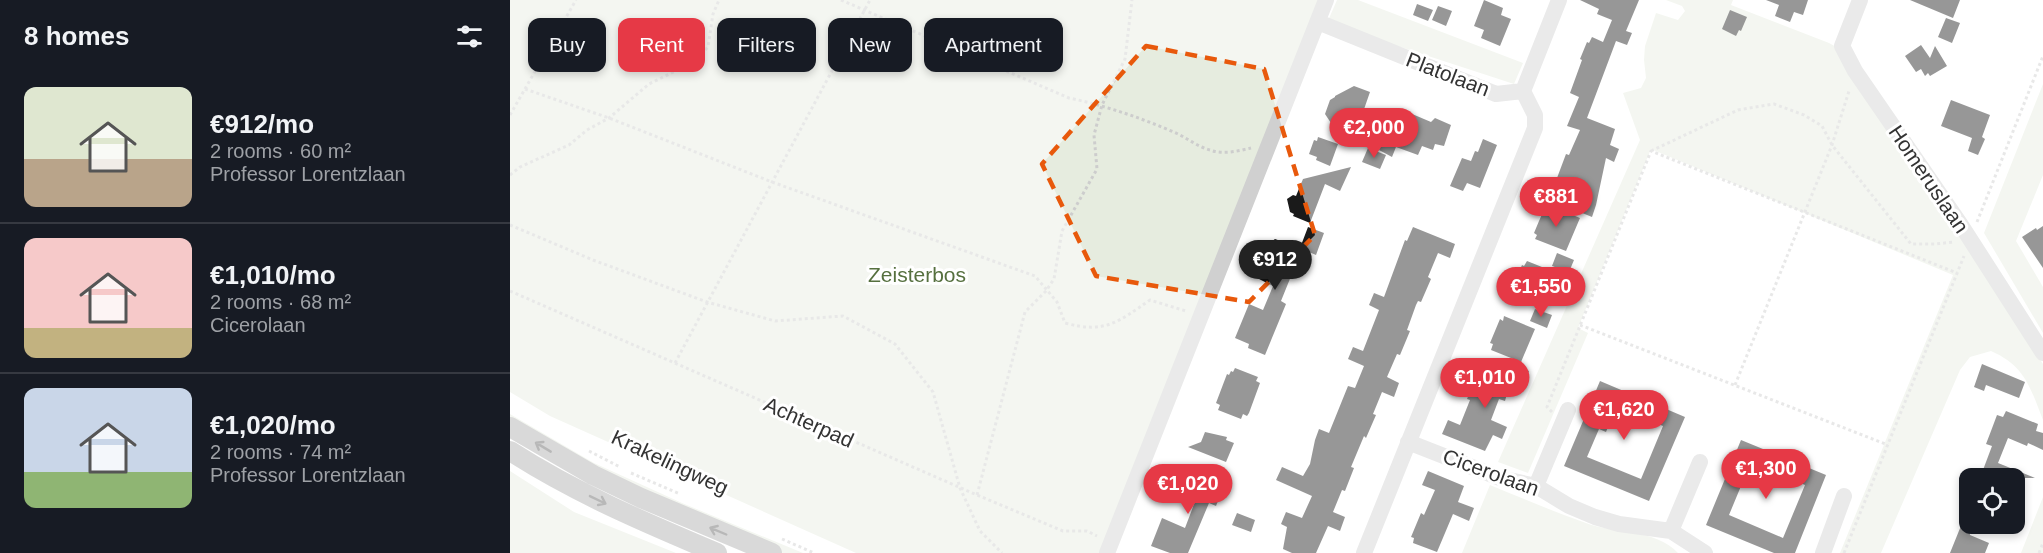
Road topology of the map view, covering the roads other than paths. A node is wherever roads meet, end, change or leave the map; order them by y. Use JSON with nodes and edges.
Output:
{"nodes":[{"id":1,"x":1326,"y":0,"type":"edge"},
{"id":2,"x":1559,"y":0,"type":"edge"},
{"id":3,"x":1860,"y":0,"type":"edge"},
{"id":4,"x":1318,"y":22,"type":"junction"},
{"id":5,"x":1523,"y":91,"type":"junction"},
{"id":6,"x":2043,"y":353,"type":"edge"},
{"id":7,"x":1566,"y":415,"type":"road end"},
{"id":8,"x":510,"y":427,"type":"edge"},
{"id":9,"x":1408,"y":442,"type":"junction"},
{"id":10,"x":510,"y":451,"type":"edge"},
{"id":11,"x":1700,"y":462,"type":"dead end"},
{"id":12,"x":1536,"y":486,"type":"junction"},
{"id":13,"x":1844,"y":496,"type":"dead end"},
{"id":14,"x":1671,"y":531,"type":"junction"},
{"id":15,"x":777,"y":546,"type":"edge"},
{"id":16,"x":1109,"y":548,"type":"edge"},
{"id":17,"x":717,"y":553,"type":"edge"},
{"id":18,"x":1364,"y":553,"type":"edge"},
{"id":19,"x":1705,"y":553,"type":"edge"},
{"id":20,"x":1823,"y":553,"type":"edge"}],
"edges":[{"from":1,"to":4,"type":"street"},
{"from":2,"to":5,"type":"street"},
{"from":3,"to":6,"type":"street","name":"Homeruslaan"},
{"from":4,"to":5,"type":"street","name":"Platolaan"},
{"from":4,"to":16,"type":"street"},
{"from":5,"to":9,"type":"street"},
{"from":7,"to":12,"type":"street"},
{"from":15,"to":8,"type":"main road","name":"Krakelingweg","one_way":true},
{"from":9,"to":12,"type":"street","name":"Cicerolaan"},
{"from":9,"to":18,"type":"street"},
{"from":10,"to":17,"type":"main road","one_way":true},
{"from":11,"to":14,"type":"street"},
{"from":12,"to":14,"type":"street","name":"Cicerolaan"},
{"from":13,"to":20,"type":"street"},
{"from":14,"to":19,"type":"street","name":"Cicerolaan"}]}
